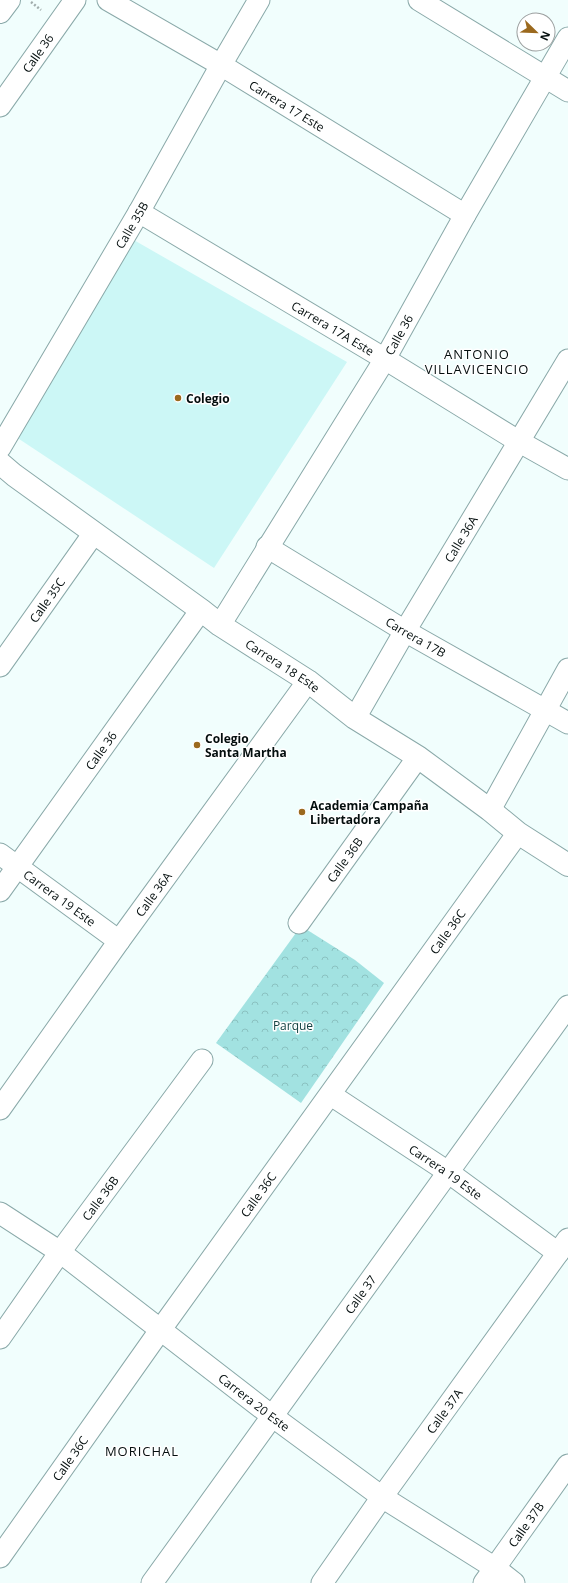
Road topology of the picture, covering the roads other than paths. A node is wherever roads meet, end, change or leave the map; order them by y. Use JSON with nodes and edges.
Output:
{"nodes":[{"id":1,"x":9,"y":0,"type":"edge"},
{"id":2,"x":75,"y":0,"type":"edge"},
{"id":3,"x":108,"y":0,"type":"edge"},
{"id":4,"x":259,"y":0,"type":"edge"},
{"id":5,"x":419,"y":0,"type":"edge"},
{"id":6,"x":0,"y":12,"type":"edge"},
{"id":7,"x":568,"y":38,"type":"edge"},
{"id":8,"x":221,"y":65,"type":"junction"},
{"id":9,"x":544,"y":77,"type":"junction"},
{"id":10,"x":568,"y":91,"type":"edge"},
{"id":11,"x":0,"y":106,"type":"edge"},
{"id":12,"x":139,"y":212,"type":"junction"},
{"id":13,"x":465,"y":215,"type":"junction"},
{"id":14,"x":385,"y":359,"type":"junction"},
{"id":15,"x":568,"y":360,"type":"edge"},
{"id":16,"x":518,"y":441,"type":"junction"},
{"id":17,"x":0,"y":448,"type":"edge"},
{"id":18,"x":0,"y":463,"type":"edge"},
{"id":19,"x":568,"y":469,"type":"edge"},
{"id":20,"x":94,"y":533,"type":"junction"},
{"id":21,"x":267,"y":547,"type":"junction"},
{"id":22,"x":201,"y":610,"type":"junction"},
{"id":23,"x":220,"y":626,"type":"junction"},
{"id":24,"x":405,"y":630,"type":"junction"},
{"id":25,"x":0,"y":666,"type":"edge"},
{"id":26,"x":568,"y":668,"type":"edge"},
{"id":27,"x":308,"y":681,"type":"junction"},
{"id":28,"x":545,"y":709,"type":"junction"},
{"id":29,"x":355,"y":718,"type":"junction"},
{"id":30,"x":568,"y":723,"type":"edge"},
{"id":31,"x":418,"y":757,"type":"junction"},
{"id":32,"x":490,"y":810,"type":"junction"},
{"id":33,"x":518,"y":833,"type":"junction"},
{"id":34,"x":0,"y":854,"type":"edge"},
{"id":35,"x":568,"y":865,"type":"edge"},
{"id":36,"x":17,"y":867,"type":"junction"},
{"id":37,"x":0,"y":891,"type":"edge"},
{"id":38,"x":299,"y":922,"type":"dead end"},
{"id":39,"x":120,"y":941,"type":"junction"},
{"id":40,"x":568,"y":1006,"type":"edge"},
{"id":41,"x":202,"y":1060,"type":"dead end"},
{"id":42,"x":331,"y":1095,"type":"junction"},
{"id":43,"x":0,"y":1109,"type":"edge"},
{"id":44,"x":448,"y":1172,"type":"junction"},
{"id":45,"x":0,"y":1213,"type":"edge"},
{"id":46,"x":563,"y":1246,"type":"edge"},
{"id":47,"x":60,"y":1252,"type":"junction"},
{"id":48,"x":161,"y":1329,"type":"junction"},
{"id":49,"x":0,"y":1338,"type":"edge"},
{"id":50,"x":272,"y":1416,"type":"junction"},
{"id":51,"x":568,"y":1465,"type":"edge"},
{"id":52,"x":382,"y":1497,"type":"junction"},
{"id":53,"x":0,"y":1557,"type":"edge"},
{"id":54,"x":489,"y":1575,"type":"edge"},
{"id":55,"x":152,"y":1583,"type":"edge"},
{"id":56,"x":322,"y":1583,"type":"edge"},
{"id":57,"x":514,"y":1583,"type":"edge"}],
"edges":[{"from":1,"to":6,"type":"street"},
{"from":2,"to":11,"type":"street","name":"Calle 36"},
{"from":3,"to":8,"type":"street","name":"Carrera 17 Este"},
{"from":4,"to":8,"type":"street","name":"Calle 35B"},
{"from":5,"to":9,"type":"street"},
{"from":7,"to":9,"type":"street","name":"Calle 36"},
{"from":8,"to":12,"type":"street","name":"Calle 35B"},
{"from":8,"to":13,"type":"street","name":"Carrera 17 Este"},
{"from":9,"to":10,"type":"street"},
{"from":9,"to":13,"type":"street","name":"Calle 36"},
{"from":12,"to":14,"type":"street","name":"Carrera 17A Este"},
{"from":12,"to":17,"type":"street","name":"Calle 35B"},
{"from":13,"to":14,"type":"street","name":"Calle 36"},
{"from":14,"to":16,"type":"street","name":"Carrera 17A Este"},
{"from":14,"to":21,"type":"street","name":"Calle 36"},
{"from":15,"to":16,"type":"street","name":"Calle 36A"},
{"from":16,"to":19,"type":"street","name":"Carrera 17A Este"},
{"from":16,"to":24,"type":"street","name":"Calle 36A"},
{"from":18,"to":20,"type":"street","name":"Carrera 18 Este"},
{"from":20,"to":22,"type":"street","name":"Carrera 18 Este"},
{"from":20,"to":25,"type":"street","name":"Calle 35C"},
{"from":21,"to":23,"type":"street","name":"Calle 36"},
{"from":21,"to":24,"type":"street","name":"Carrera 17B"},
{"from":22,"to":23,"type":"street","name":"Carrera 18 Este"},
{"from":22,"to":36,"type":"street","name":"Calle 36"},
{"from":23,"to":27,"type":"street","name":"Carrera 18 Este"},
{"from":24,"to":28,"type":"street","name":"Carrera 17B"},
{"from":24,"to":29,"type":"street","name":"Calle 36A"},
{"from":26,"to":28,"type":"street"},
{"from":27,"to":29,"type":"street","name":"Carrera 18 Este"},
{"from":27,"to":39,"type":"street","name":"Calle 36A"},
{"from":28,"to":30,"type":"street","name":"Carrera 17B"},
{"from":28,"to":32,"type":"street"},
{"from":29,"to":31,"type":"street","name":"Carrera 18 Este"},
{"from":31,"to":32,"type":"street","name":"Carrera 18 Este"},
{"from":31,"to":38,"type":"street","name":"Calle 36B"},
{"from":32,"to":33,"type":"street","name":"Carrera 18 Este"},
{"from":33,"to":35,"type":"street","name":"Carrera 18 Este"},
{"from":33,"to":42,"type":"street","name":"Calle 36C"},
{"from":34,"to":36,"type":"street","name":"Carrera 19 Este"},
{"from":36,"to":37,"type":"street","name":"Calle 36"},
{"from":36,"to":39,"type":"street","name":"Carrera 19 Este"},
{"from":39,"to":43,"type":"street","name":"Calle 36A"},
{"from":40,"to":44,"type":"street","name":"Calle 37"},
{"from":41,"to":47,"type":"street","name":"Calle 36B"},
{"from":42,"to":44,"type":"street","name":"Carrera 19 Este"},
{"from":42,"to":48,"type":"street","name":"Calle 36C"},
{"from":44,"to":46,"type":"street","name":"Carrera 19 Este"},
{"from":44,"to":50,"type":"street","name":"Calle 37"},
{"from":45,"to":47,"type":"street","name":"Carrera 20 Este"},
{"from":46,"to":52,"type":"street","name":"Calle 37A"},
{"from":47,"to":48,"type":"street","name":"Carrera 20 Este"},
{"from":47,"to":49,"type":"street","name":"Calle 36B"},
{"from":48,"to":50,"type":"street","name":"Carrera 20 Este"},
{"from":48,"to":53,"type":"street","name":"Calle 36C"},
{"from":50,"to":52,"type":"street","name":"Carrera 20 Este"},
{"from":50,"to":55,"type":"street","name":"Calle 37"},
{"from":51,"to":54,"type":"street","name":"Calle 37B"},
{"from":52,"to":54,"type":"street","name":"Carrera 20 Este"},
{"from":52,"to":56,"type":"street","name":"Calle 37A"},
{"from":54,"to":57,"type":"street","name":"Carrera 20 Este"}]}
